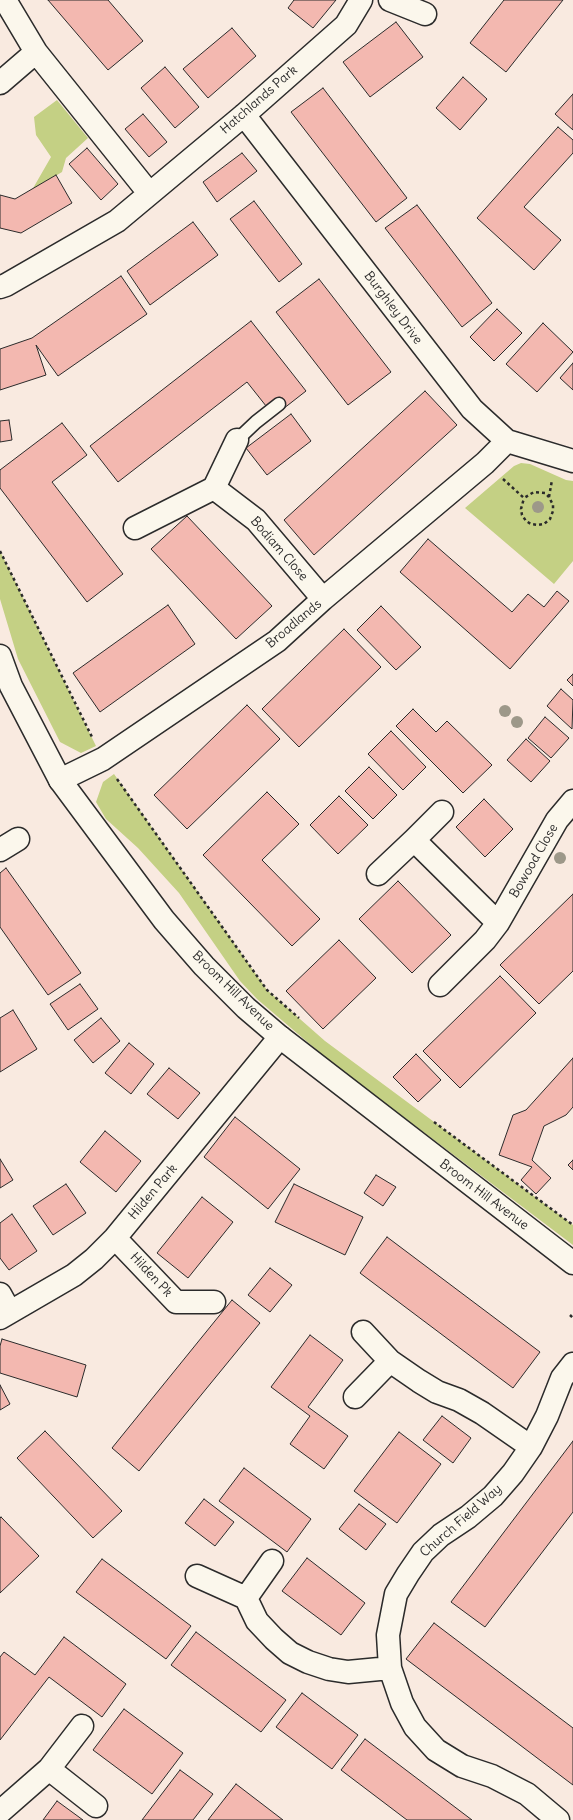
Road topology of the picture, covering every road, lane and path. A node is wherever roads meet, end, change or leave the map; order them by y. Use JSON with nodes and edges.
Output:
{"nodes":[{"id":1,"x":5,"y":0,"type":"edge"},
{"id":2,"x":361,"y":0,"type":"edge"},
{"id":3,"x":390,"y":0,"type":"edge"},
{"id":4,"x":425,"y":14,"type":"dead end"},
{"id":5,"x":36,"y":52,"type":"junction"},
{"id":6,"x":0,"y":83,"type":"edge"},
{"id":7,"x":244,"y":115,"type":"junction"},
{"id":8,"x":149,"y":193,"type":"junction"},
{"id":9,"x":0,"y":287,"type":"edge"},
{"id":10,"x":279,"y":404,"type":"dead end"},
{"id":11,"x":237,"y":440,"type":"joint"},
{"id":12,"x":507,"y":441,"type":"junction"},
{"id":13,"x":573,"y":461,"type":"edge"},
{"id":14,"x":485,"y":463,"type":"junction"},
{"id":15,"x":214,"y":488,"type":"junction"},
{"id":16,"x":524,"y":498,"type":"junction"},
{"id":17,"x":135,"y":528,"type":"dead end"},
{"id":18,"x":0,"y":551,"type":"edge"},
{"id":19,"x":323,"y":600,"type":"junction"},
{"id":20,"x":0,"y":656,"type":"edge"},
{"id":21,"x":103,"y":759,"type":"junction"},
{"id":22,"x":60,"y":780,"type":"junction"},
{"id":23,"x":573,"y":801,"type":"edge"},
{"id":24,"x":442,"y":812,"type":"dead end"},
{"id":25,"x":414,"y":840,"type":"junction"},
{"id":26,"x":378,"y":874,"type":"dead end"},
{"id":27,"x":498,"y":923,"type":"junction"},
{"id":28,"x":440,"y":985,"type":"dead end"},
{"id":29,"x":302,"y":1021,"type":"dead end"},
{"id":30,"x":280,"y":1038,"type":"junction"},
{"id":31,"x":431,"y":1120,"type":"dead end"},
{"id":32,"x":573,"y":1225,"type":"edge"},
{"id":33,"x":116,"y":1238,"type":"junction"},
{"id":34,"x":573,"y":1262,"type":"edge"},
{"id":35,"x":214,"y":1302,"type":"dead end"},
{"id":36,"x":3,"y":1308,"type":"edge"},
{"id":37,"x":570,"y":1315,"type":"dead end"},
{"id":38,"x":573,"y":1318,"type":"edge"},
{"id":39,"x":364,"y":1332,"type":"dead end"},
{"id":40,"x":390,"y":1361,"type":"junction"},
{"id":41,"x":573,"y":1364,"type":"edge"},
{"id":42,"x":355,"y":1397,"type":"dead end"},
{"id":43,"x":531,"y":1447,"type":"junction"},
{"id":44,"x":272,"y":1561,"type":"dead end"},
{"id":45,"x":196,"y":1576,"type":"dead end"},
{"id":46,"x":246,"y":1598,"type":"junction"},
{"id":47,"x":390,"y":1668,"type":"junction"},
{"id":48,"x":82,"y":1726,"type":"dead end"},
{"id":49,"x":49,"y":1769,"type":"junction"},
{"id":50,"x":96,"y":1806,"type":"dead end"},
{"id":51,"x":0,"y":1812,"type":"edge"},
{"id":52,"x":558,"y":1820,"type":"edge"}],
"edges":[{"from":1,"to":5,"type":"street"},
{"from":2,"to":7,"type":"street","name":"Hatchlands Park"},
{"from":3,"to":4,"type":"street"},
{"from":5,"to":6,"type":"street"},
{"from":5,"to":8,"type":"street"},
{"from":7,"to":8,"type":"street","name":"Hatchlands Park"},
{"from":7,"to":12,"type":"street","name":"Burghley Drive"},
{"from":8,"to":9,"type":"street","name":"Hatchlands Park"},
{"from":10,"to":11,"type":"lane"},
{"from":11,"to":15,"type":"street"},
{"from":12,"to":13,"type":"street","name":"Burghley Drive"},
{"from":12,"to":14,"type":"street","name":"Broadlands"},
{"from":14,"to":16,"type":"path"},
{"from":14,"to":19,"type":"street","name":"Broadlands"},
{"from":15,"to":17,"type":"street"},
{"from":15,"to":19,"type":"street","name":"Bodiam Close"},
{"from":16,"to":16,"type":"path"},
{"from":18,"to":21,"type":"path"},
{"from":19,"to":21,"type":"street","name":"Broadlands"},
{"from":20,"to":22,"type":"street","name":"Broom Hill Avenue"},
{"from":21,"to":22,"type":"street","name":"Broadlands"},
{"from":21,"to":29,"type":"path"},
{"from":22,"to":30,"type":"street","name":"Broom Hill Avenue"},
{"from":23,"to":27,"type":"street","name":"Bowood Close"},
{"from":24,"to":25,"type":"street"},
{"from":25,"to":26,"type":"street"},
{"from":25,"to":27,"type":"street"},
{"from":27,"to":28,"type":"street","name":"Bowood Close"},
{"from":30,"to":33,"type":"street","name":"Hilden Park"},
{"from":30,"to":34,"type":"street","name":"Broom Hill Avenue"},
{"from":31,"to":32,"type":"path"},
{"from":33,"to":35,"type":"street","name":"Hilden Pk"},
{"from":33,"to":36,"type":"street","name":"Hilden Park"},
{"from":37,"to":38,"type":"path"},
{"from":39,"to":40,"type":"street"},
{"from":40,"to":42,"type":"street"},
{"from":40,"to":43,"type":"street"},
{"from":41,"to":43,"type":"street","name":"Church Field Way"},
{"from":43,"to":47,"type":"street","name":"Church Field Way"},
{"from":44,"to":46,"type":"street"},
{"from":45,"to":46,"type":"street"},
{"from":46,"to":47,"type":"street"},
{"from":47,"to":52,"type":"street","name":"Church Field Way"},
{"from":48,"to":49,"type":"street"},
{"from":49,"to":50,"type":"street"},
{"from":49,"to":51,"type":"street"}]}
